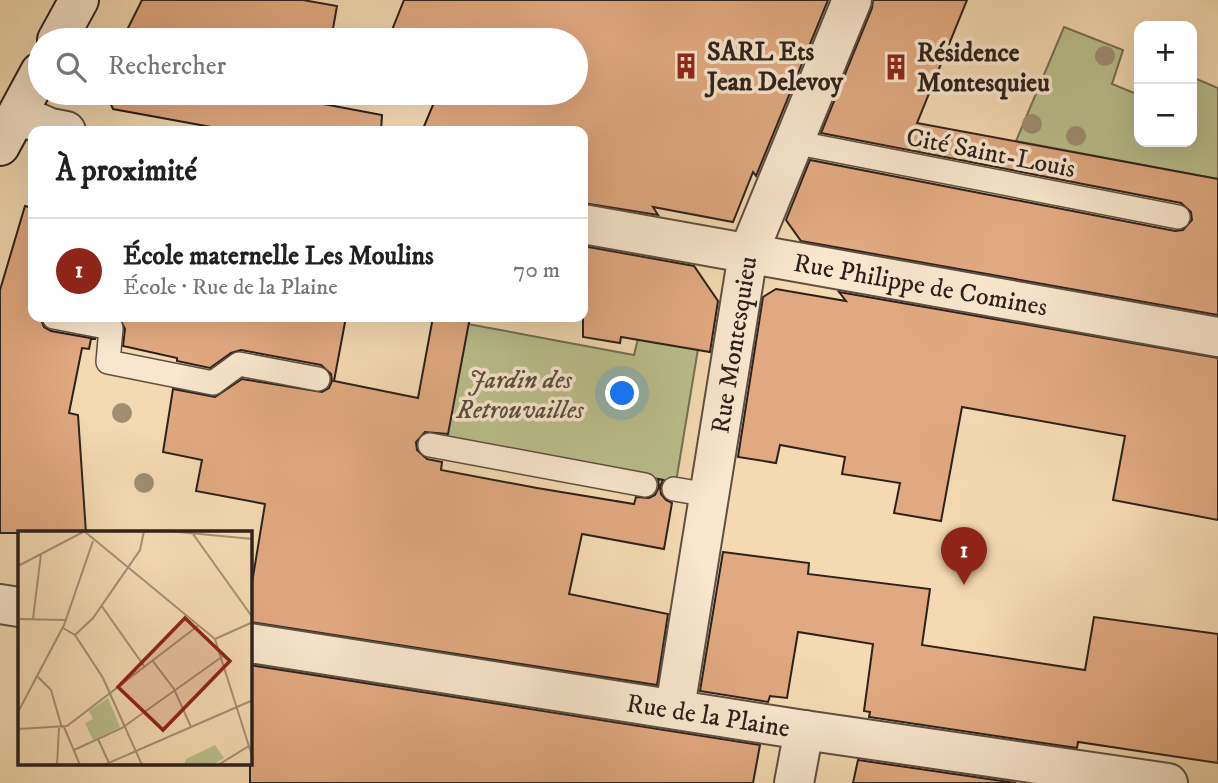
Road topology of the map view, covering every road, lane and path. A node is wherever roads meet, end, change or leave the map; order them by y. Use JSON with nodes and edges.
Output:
{"nodes":[{"id":1,"x":79,"y":0,"type":"edge"},
{"id":2,"x":852,"y":0,"type":"edge"},
{"id":3,"x":64,"y":28,"type":"edge"},
{"id":4,"x":28,"y":94,"type":"edge"},
{"id":5,"x":28,"y":129,"type":"edge"},
{"id":6,"x":9,"y":130,"type":"edge"},
{"id":7,"x":793,"y":142,"type":"junction"},
{"id":8,"x":1178,"y":217,"type":"dead end"},
{"id":9,"x":588,"y":225,"type":"edge"},
{"id":10,"x":748,"y":254,"type":"junction"},
{"id":11,"x":80,"y":322,"type":"edge"},
{"id":12,"x":1218,"y":337,"type":"edge"},
{"id":13,"x":318,"y":379,"type":"dead end"},
{"id":14,"x":430,"y":445,"type":"dead end"},
{"id":15,"x":645,"y":485,"type":"dead end"},
{"id":16,"x":0,"y":604,"type":"edge"},
{"id":17,"x":18,"y":607,"type":"edge"},
{"id":18,"x":252,"y":643,"type":"edge"},
{"id":19,"x":675,"y":708,"type":"junction"},
{"id":20,"x":804,"y":730,"type":"junction"},
{"id":21,"x":793,"y":783,"type":"edge"},
{"id":22,"x":1168,"y":783,"type":"edge"}],
"edges":[{"from":1,"to":3,"type":"street"},
{"from":2,"to":7,"type":"street","name":"Rue Montesquieu"},
{"from":4,"to":6,"type":"street"},
{"from":5,"to":6,"type":"street"},
{"from":7,"to":8,"type":"lane","name":"Cité Saint-Louis"},
{"from":7,"to":10,"type":"street","name":"Rue Montesquieu"},
{"from":9,"to":10,"type":"street","name":"Rue Philippe de Comines"},
{"from":10,"to":12,"type":"street","name":"Rue Philippe de Comines"},
{"from":10,"to":19,"type":"street","name":"Rue Montesquieu"},
{"from":11,"to":13,"type":"lane"},
{"from":14,"to":15,"type":"lane"},
{"from":16,"to":17,"type":"street"},
{"from":18,"to":19,"type":"street","name":"Rue de la Plaine"},
{"from":19,"to":20,"type":"street","name":"Rue de la Plaine"},
{"from":20,"to":21,"type":"street"},
{"from":20,"to":22,"type":"street","name":"Rue de la Plaine"}]}
